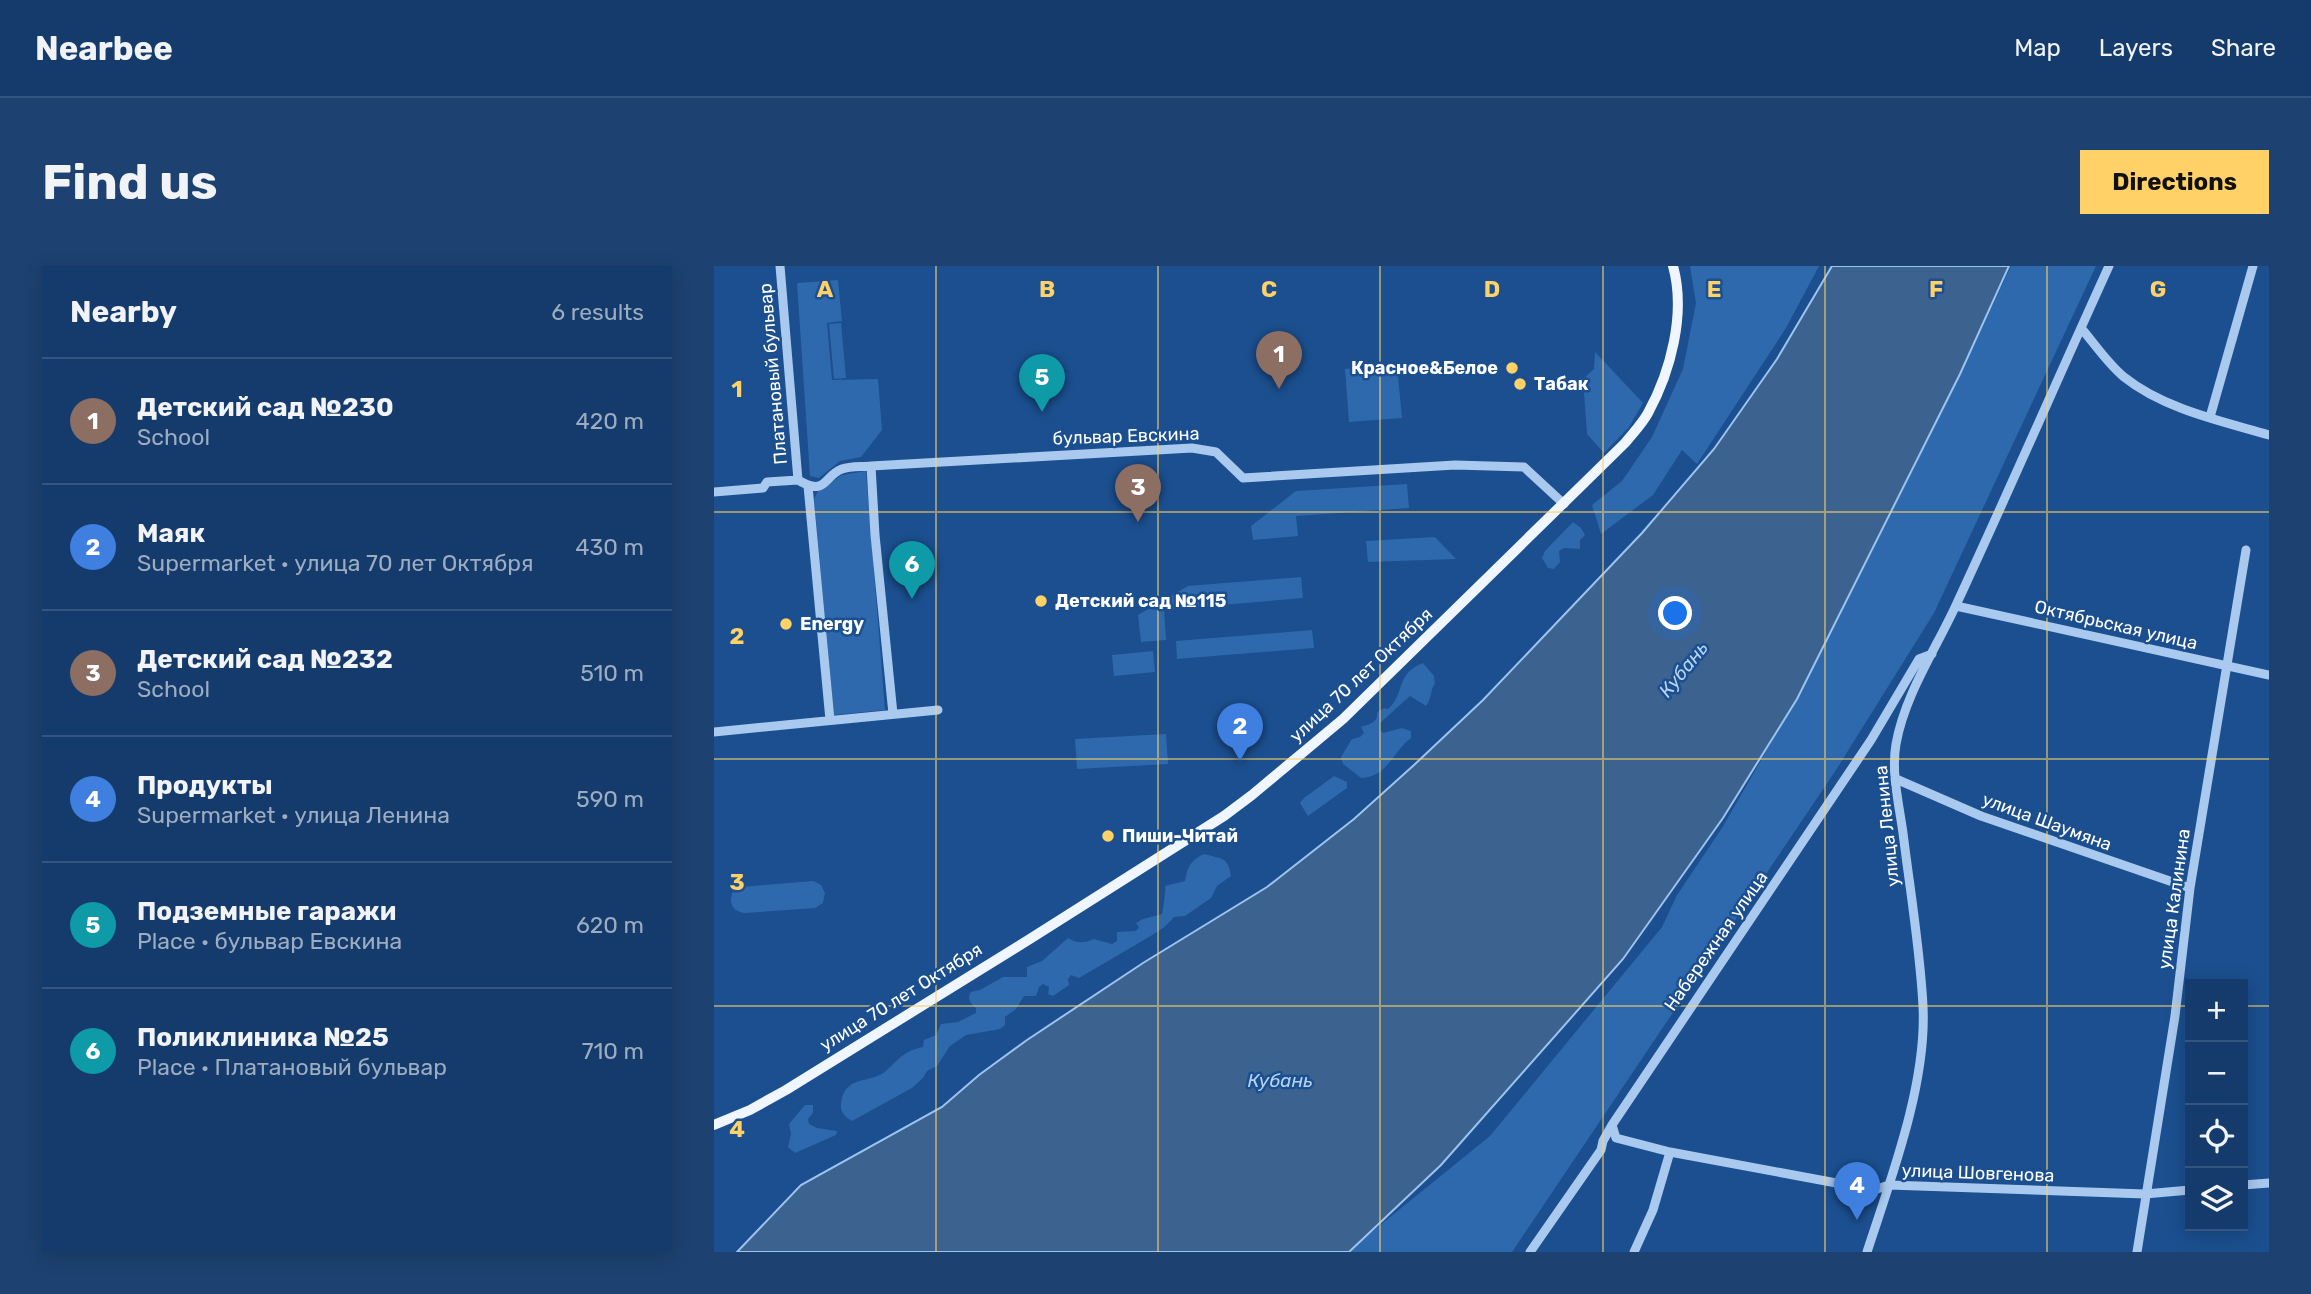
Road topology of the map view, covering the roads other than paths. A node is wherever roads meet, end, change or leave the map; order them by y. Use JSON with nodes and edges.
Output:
{"nodes":[{"id":1,"x":780,"y":266,"type":"edge"},
{"id":2,"x":1674,"y":266,"type":"edge"},
{"id":3,"x":2109,"y":266,"type":"edge"},
{"id":4,"x":2253,"y":266,"type":"edge"},
{"id":5,"x":2081,"y":328,"type":"junction"},
{"id":6,"x":2210,"y":417,"type":"junction"},
{"id":7,"x":2269,"y":435,"type":"edge"},
{"id":8,"x":871,"y":466,"type":"junction"},
{"id":9,"x":798,"y":480,"type":"junction"},
{"id":10,"x":808,"y":486,"type":"junction"},
{"id":11,"x":714,"y":492,"type":"edge"},
{"id":12,"x":1564,"y":504,"type":"junction"},
{"id":13,"x":2246,"y":550,"type":"dead end"},
{"id":14,"x":1956,"y":606,"type":"junction"},
{"id":15,"x":1932,"y":654,"type":"junction"},
{"id":16,"x":2227,"y":666,"type":"junction"},
{"id":17,"x":2269,"y":675,"type":"edge"},
{"id":18,"x":938,"y":710,"type":"dead end"},
{"id":19,"x":893,"y":714,"type":"junction"},
{"id":20,"x":830,"y":720,"type":"junction"},
{"id":21,"x":714,"y":732,"type":"edge"},
{"id":22,"x":1896,"y":779,"type":"junction"},
{"id":23,"x":2190,"y":888,"type":"junction"},
{"id":24,"x":714,"y":1125,"type":"edge"},
{"id":25,"x":1612,"y":1125,"type":"junction"},
{"id":26,"x":1616,"y":1138,"type":"junction"},
{"id":27,"x":1601,"y":1150,"type":"junction"},
{"id":28,"x":1670,"y":1152,"type":"junction"},
{"id":29,"x":2269,"y":1183,"type":"edge"},
{"id":30,"x":1889,"y":1185,"type":"junction"},
{"id":31,"x":2248,"y":1185,"type":"edge"},
{"id":32,"x":2185,"y":1190,"type":"edge"},
{"id":33,"x":2145,"y":1194,"type":"junction"},
{"id":34,"x":1530,"y":1252,"type":"edge"},
{"id":35,"x":1634,"y":1252,"type":"edge"},
{"id":36,"x":1867,"y":1252,"type":"edge"},
{"id":37,"x":2137,"y":1252,"type":"edge"}],
"edges":[{"from":1,"to":9,"type":"street","name":"Платановый бульвар"},
{"from":2,"to":12,"type":"main road","name":"улица 70 лет Октября"},
{"from":3,"to":5,"type":"street","name":"улица Ленина"},
{"from":4,"to":6,"type":"street"},
{"from":5,"to":6,"type":"street"},
{"from":5,"to":14,"type":"street","name":"улица Ленина"},
{"from":6,"to":7,"type":"street"},
{"from":8,"to":10,"type":"street","name":"бульвар Евскина"},
{"from":8,"to":12,"type":"street","name":"бульвар Евскина"},
{"from":8,"to":19,"type":"street"},
{"from":9,"to":10,"type":"street"},
{"from":9,"to":11,"type":"street"},
{"from":10,"to":20,"type":"street"},
{"from":12,"to":24,"type":"main road","name":"улица 70 лет Октября"},
{"from":13,"to":16,"type":"street","name":"улица Калинина"},
{"from":14,"to":15,"type":"street","name":"улица Ленина"},
{"from":14,"to":16,"type":"street","name":"Октябрьская улица"},
{"from":15,"to":22,"type":"street","name":"улица Ленина"},
{"from":15,"to":25,"type":"street","name":"Набережная улица"},
{"from":16,"to":17,"type":"street","name":"Октябрьская улица"},
{"from":16,"to":23,"type":"street","name":"улица Калинина"},
{"from":18,"to":19,"type":"street"},
{"from":19,"to":20,"type":"street"},
{"from":20,"to":21,"type":"street"},
{"from":22,"to":23,"type":"street","name":"улица Шаумяна"},
{"from":22,"to":30,"type":"street","name":"улица Ленина"},
{"from":23,"to":33,"type":"street","name":"улица Калинина"},
{"from":25,"to":26,"type":"street"},
{"from":25,"to":27,"type":"street","name":"Набережная улица"},
{"from":26,"to":27,"type":"street"},
{"from":26,"to":28,"type":"street","name":"улица Шовгенова"},
{"from":27,"to":34,"type":"street","name":"Набережная улица"},
{"from":28,"to":30,"type":"street","name":"улица Шовгенова"},
{"from":28,"to":35,"type":"street"},
{"from":29,"to":31,"type":"street"},
{"from":30,"to":33,"type":"street","name":"улица Шовгенова"},
{"from":30,"to":36,"type":"street","name":"улица Ленина"},
{"from":32,"to":33,"type":"street","name":"улица Шовгенова"},
{"from":33,"to":37,"type":"street","name":"улица Калинина"}]}
